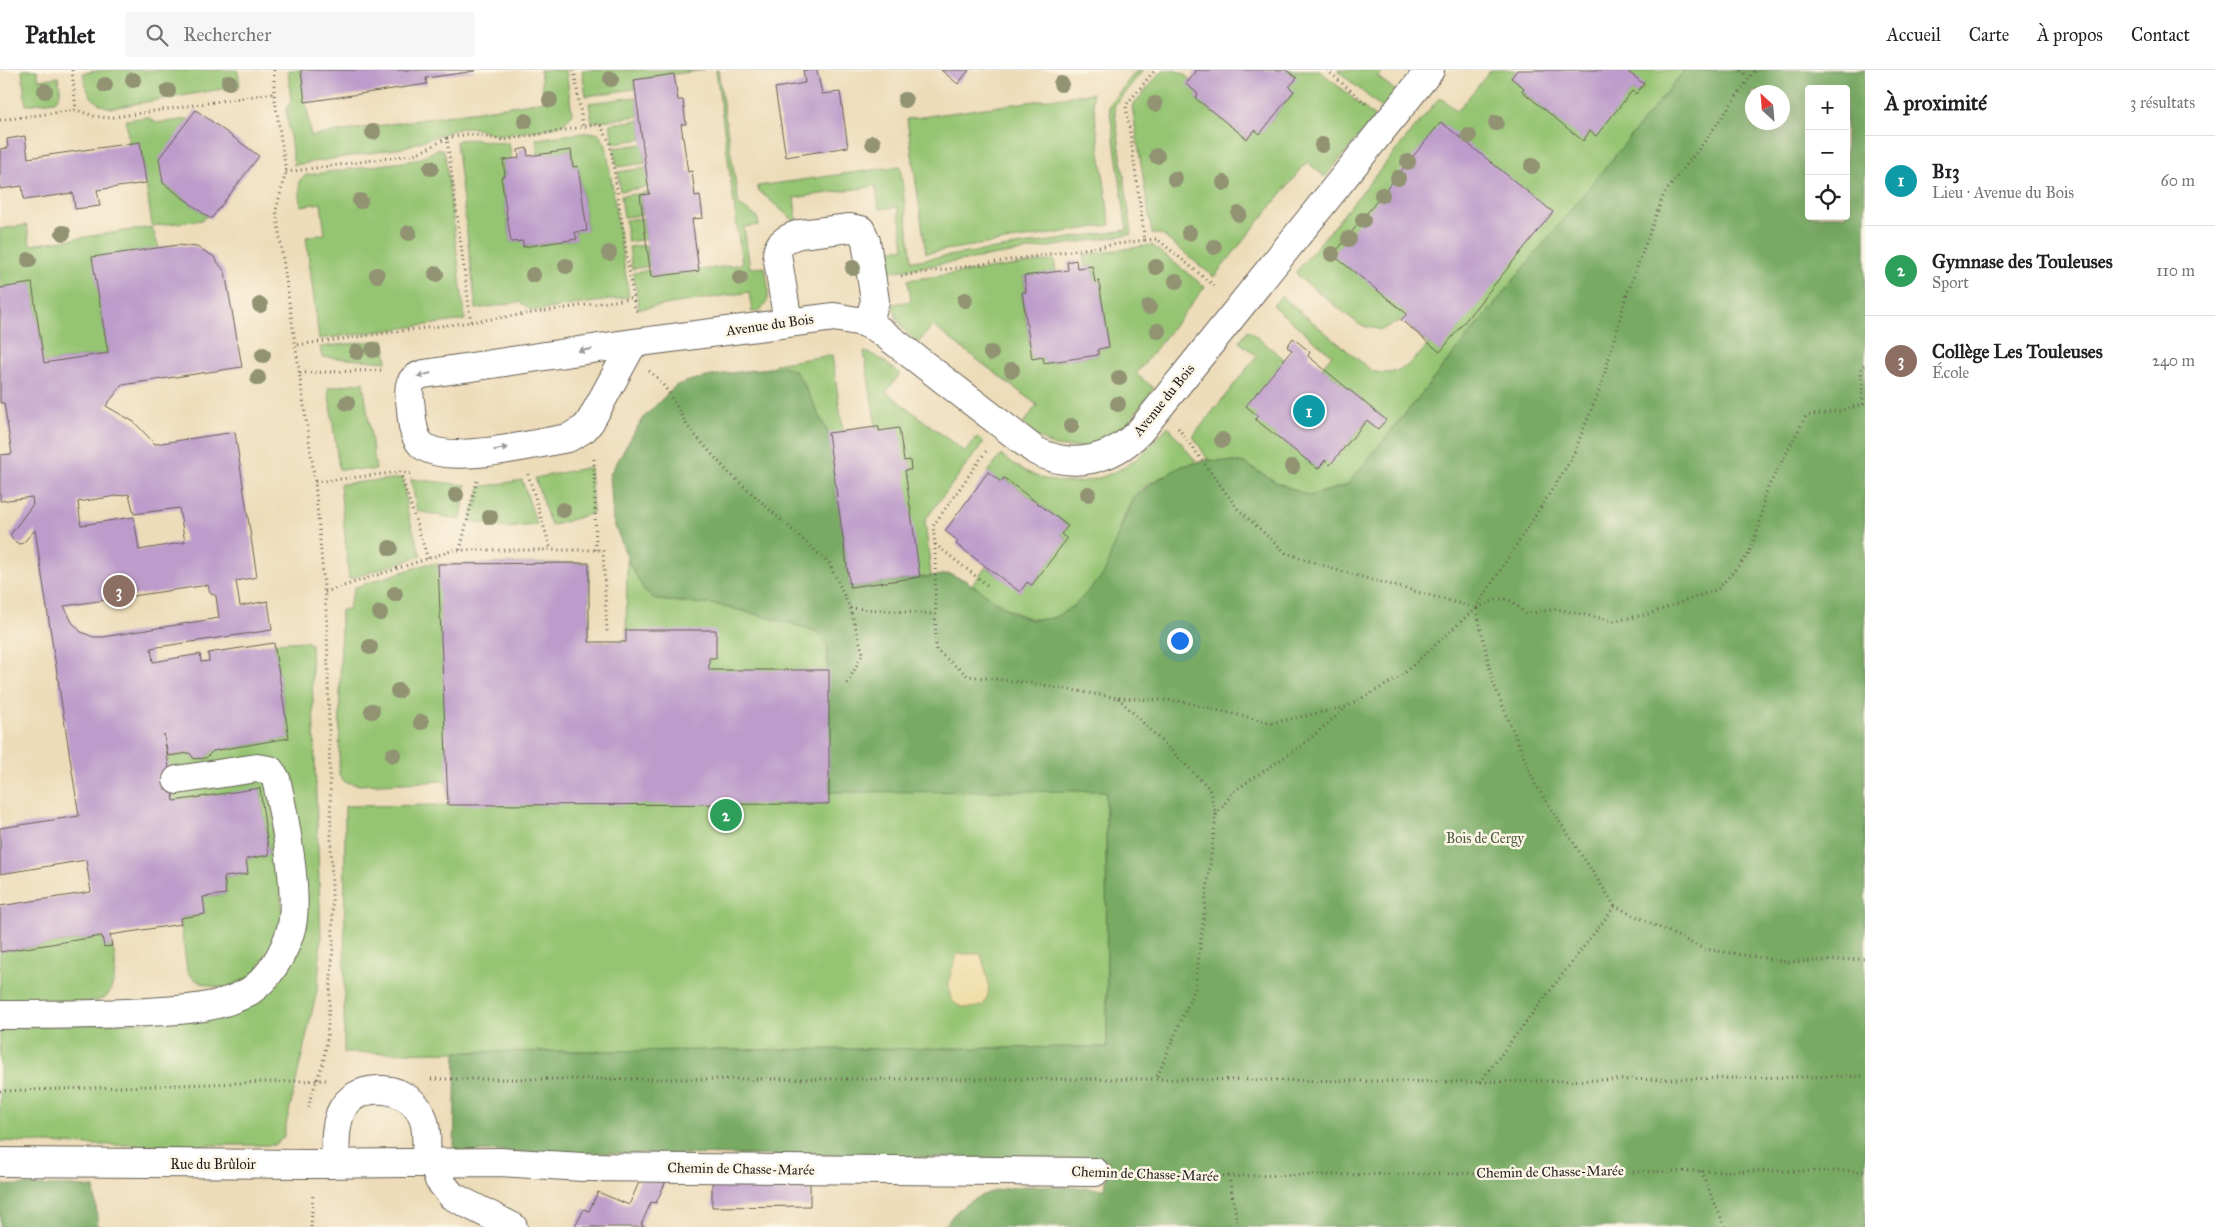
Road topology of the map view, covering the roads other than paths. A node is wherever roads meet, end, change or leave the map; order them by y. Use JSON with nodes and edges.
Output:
{"nodes":[{"id":1,"x":1430,"y":70,"type":"edge"},
{"id":2,"x":788,"y":323,"type":"junction"},
{"id":3,"x":868,"y":324,"type":"junction"},
{"id":4,"x":640,"y":342,"type":"junction"},
{"id":5,"x":177,"y":780,"type":"dead end"},
{"id":6,"x":0,"y":1015,"type":"edge"},
{"id":7,"x":0,"y":1162,"type":"edge"},
{"id":8,"x":430,"y":1163,"type":"junction"},
{"id":9,"x":323,"y":1164,"type":"junction"},
{"id":10,"x":1095,"y":1172,"type":"road end"},
{"id":11,"x":513,"y":1227,"type":"edge"}],
"edges":[{"from":1,"to":3,"type":"street","name":"Avenue du Bois"},
{"from":2,"to":3,"type":"street","name":"Avenue du Bois"},
{"from":2,"to":3,"type":"street"},
{"from":2,"to":4,"type":"street","name":"Avenue du Bois"},
{"from":4,"to":4,"type":"street","name":"Avenue du Bois","one_way":true},
{"from":5,"to":6,"type":"street"},
{"from":7,"to":9,"type":"street","name":"Rue du Brûloir"},
{"from":8,"to":9,"type":"street","name":"Rue du Brûloir"},
{"from":8,"to":9,"type":"street"},
{"from":8,"to":10,"type":"street","name":"Chemin de Chasse-Marée"},
{"from":8,"to":11,"type":"street"}]}
